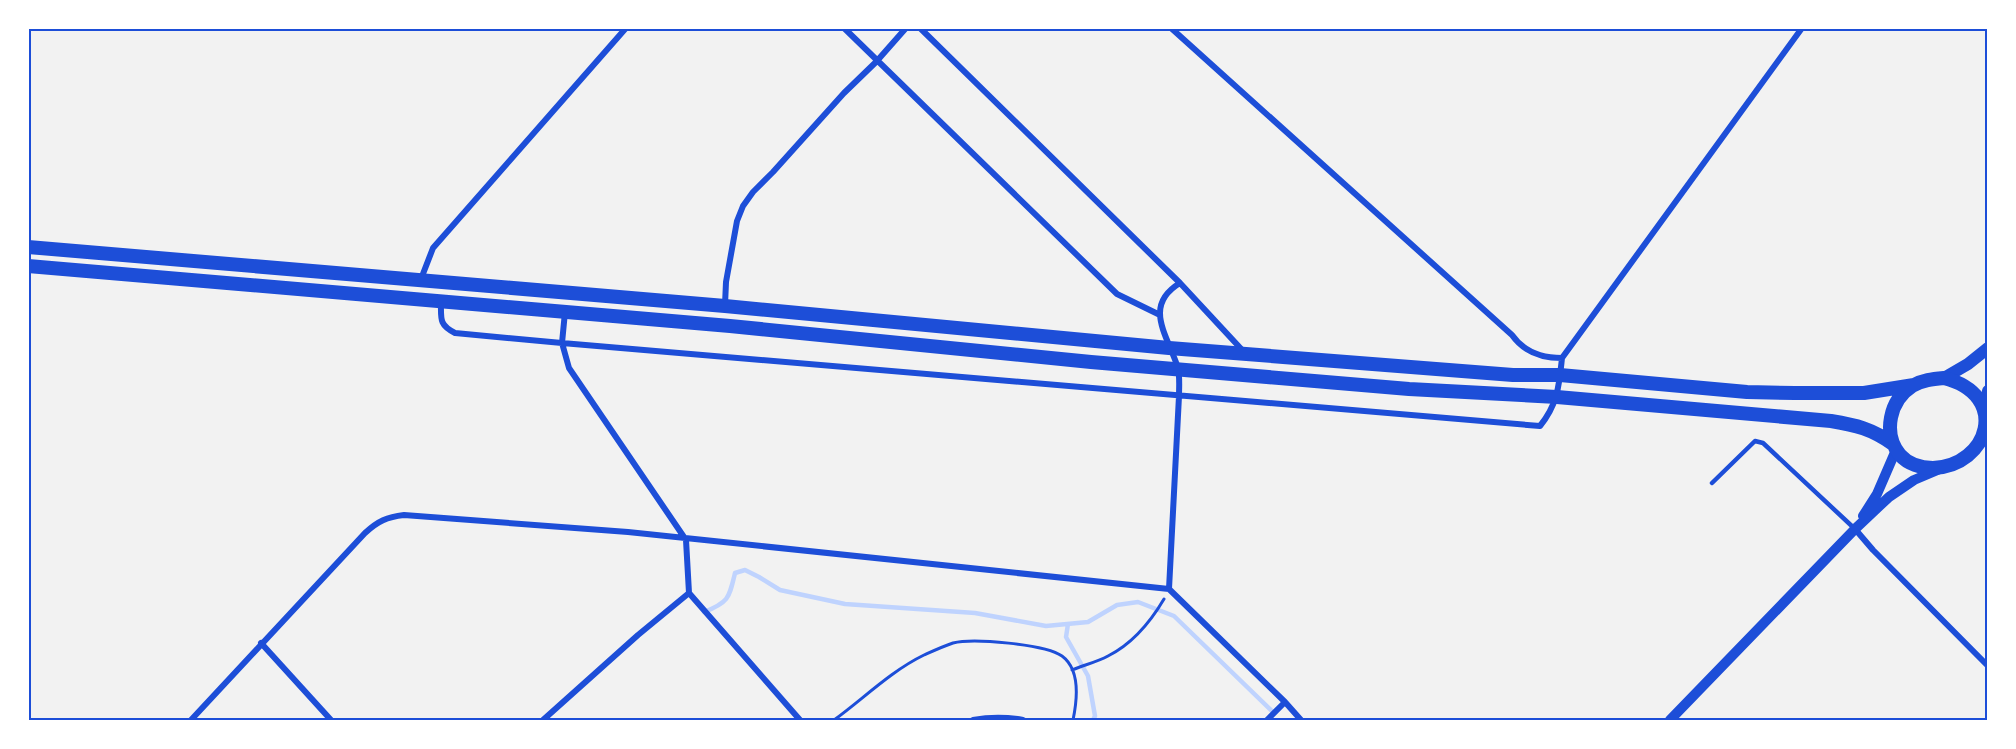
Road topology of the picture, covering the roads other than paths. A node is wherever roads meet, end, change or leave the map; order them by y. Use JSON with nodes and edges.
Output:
{"nodes":[{"id":1,"x":626,"y":28,"type":"edge"},
{"id":2,"x":844,"y":28,"type":"edge"},
{"id":3,"x":906,"y":28,"type":"edge"},
{"id":4,"x":920,"y":28,"type":"edge"},
{"id":5,"x":1171,"y":28,"type":"edge"},
{"id":6,"x":1802,"y":28,"type":"edge"},
{"id":7,"x":876,"y":62,"type":"junction"},
{"id":8,"x":28,"y":247,"type":"edge"},
{"id":9,"x":28,"y":266,"type":"edge"},
{"id":10,"x":421,"y":279,"type":"junction"},
{"id":11,"x":1180,"y":282,"type":"junction"},
{"id":12,"x":441,"y":301,"type":"junction"},
{"id":13,"x":725,"y":306,"type":"junction"},
{"id":14,"x":565,"y":312,"type":"junction"},
{"id":15,"x":1160,"y":315,"type":"junction"},
{"id":16,"x":562,"y":344,"type":"junction"},
{"id":17,"x":1169,"y":348,"type":"junction"},
{"id":18,"x":1988,"y":348,"type":"edge"},
{"id":19,"x":1246,"y":354,"type":"junction"},
{"id":20,"x":1562,"y":358,"type":"junction"},
{"id":21,"x":1179,"y":370,"type":"junction"},
{"id":22,"x":1560,"y":375,"type":"junction"},
{"id":23,"x":1937,"y":379,"type":"junction"},
{"id":24,"x":1914,"y":385,"type":"junction"},
{"id":25,"x":1988,"y":391,"type":"edge"},
{"id":26,"x":1179,"y":396,"type":"junction"},
{"id":27,"x":1557,"y":397,"type":"junction"},
{"id":28,"x":1986,"y":414,"type":"edge"},
{"id":29,"x":1894,"y":447,"type":"junction"},
{"id":30,"x":1988,"y":450,"type":"edge"},
{"id":31,"x":1967,"y":455,"type":"junction"},
{"id":32,"x":1942,"y":468,"type":"junction"},
{"id":33,"x":1712,"y":483,"type":"dead end"},
{"id":34,"x":1855,"y":529,"type":"junction"},
{"id":35,"x":686,"y":540,"type":"junction"},
{"id":36,"x":1169,"y":589,"type":"junction"},
{"id":37,"x":689,"y":593,"type":"junction"},
{"id":38,"x":261,"y":643,"type":"junction"},
{"id":39,"x":1988,"y":666,"type":"edge"},
{"id":40,"x":1285,"y":702,"type":"junction"},
{"id":41,"x":191,"y":720,"type":"edge"},
{"id":42,"x":331,"y":720,"type":"edge"},
{"id":43,"x":543,"y":720,"type":"edge"},
{"id":44,"x":800,"y":720,"type":"edge"},
{"id":45,"x":973,"y":720,"type":"edge"},
{"id":46,"x":1023,"y":720,"type":"edge"},
{"id":47,"x":1267,"y":720,"type":"edge"},
{"id":48,"x":1301,"y":720,"type":"edge"},
{"id":49,"x":1670,"y":720,"type":"edge"}],
"edges":[{"from":1,"to":10,"type":"street"},
{"from":2,"to":7,"type":"street"},
{"from":3,"to":7,"type":"street"},
{"from":4,"to":11,"type":"street"},
{"from":5,"to":20,"type":"street"},
{"from":6,"to":20,"type":"street"},
{"from":7,"to":13,"type":"street"},
{"from":7,"to":15,"type":"street"},
{"from":8,"to":10,"type":"main road"},
{"from":9,"to":12,"type":"main road"},
{"from":10,"to":13,"type":"main road"},
{"from":11,"to":15,"type":"street"},
{"from":11,"to":19,"type":"street"},
{"from":12,"to":14,"type":"main road"},
{"from":12,"to":16,"type":"street"},
{"from":13,"to":17,"type":"main road"},
{"from":14,"to":16,"type":"street"},
{"from":14,"to":21,"type":"main road"},
{"from":15,"to":17,"type":"street"},
{"from":16,"to":26,"type":"street"},
{"from":16,"to":35,"type":"street"},
{"from":17,"to":19,"type":"main road"},
{"from":17,"to":21,"type":"street"},
{"from":18,"to":23,"type":"main road"},
{"from":19,"to":22,"type":"main road"},
{"from":20,"to":22,"type":"street"},
{"from":21,"to":26,"type":"street"},
{"from":21,"to":27,"type":"main road"},
{"from":22,"to":24,"type":"main road"},
{"from":22,"to":27,"type":"street"},
{"from":23,"to":24,"type":"main road"},
{"from":23,"to":28,"type":"main road"},
{"from":24,"to":29,"type":"main road"},
{"from":25,"to":28,"type":"main road"},
{"from":26,"to":27,"type":"street"},
{"from":26,"to":36,"type":"street"},
{"from":27,"to":29,"type":"main road"},
{"from":28,"to":31,"type":"main road"},
{"from":29,"to":32,"type":"main road"},
{"from":29,"to":34,"type":"street"},
{"from":30,"to":31,"type":"main road"},
{"from":31,"to":32,"type":"main road"},
{"from":32,"to":34,"type":"street"},
{"from":33,"to":34,"type":"lane"},
{"from":34,"to":39,"type":"street"},
{"from":34,"to":49,"type":"street"},
{"from":35,"to":36,"type":"street"},
{"from":35,"to":37,"type":"street"},
{"from":35,"to":38,"type":"street"},
{"from":36,"to":40,"type":"street"},
{"from":37,"to":43,"type":"street"},
{"from":37,"to":44,"type":"street"},
{"from":38,"to":41,"type":"street"},
{"from":38,"to":42,"type":"street"},
{"from":40,"to":47,"type":"street"},
{"from":40,"to":48,"type":"street"},
{"from":45,"to":46,"type":"street"}]}
